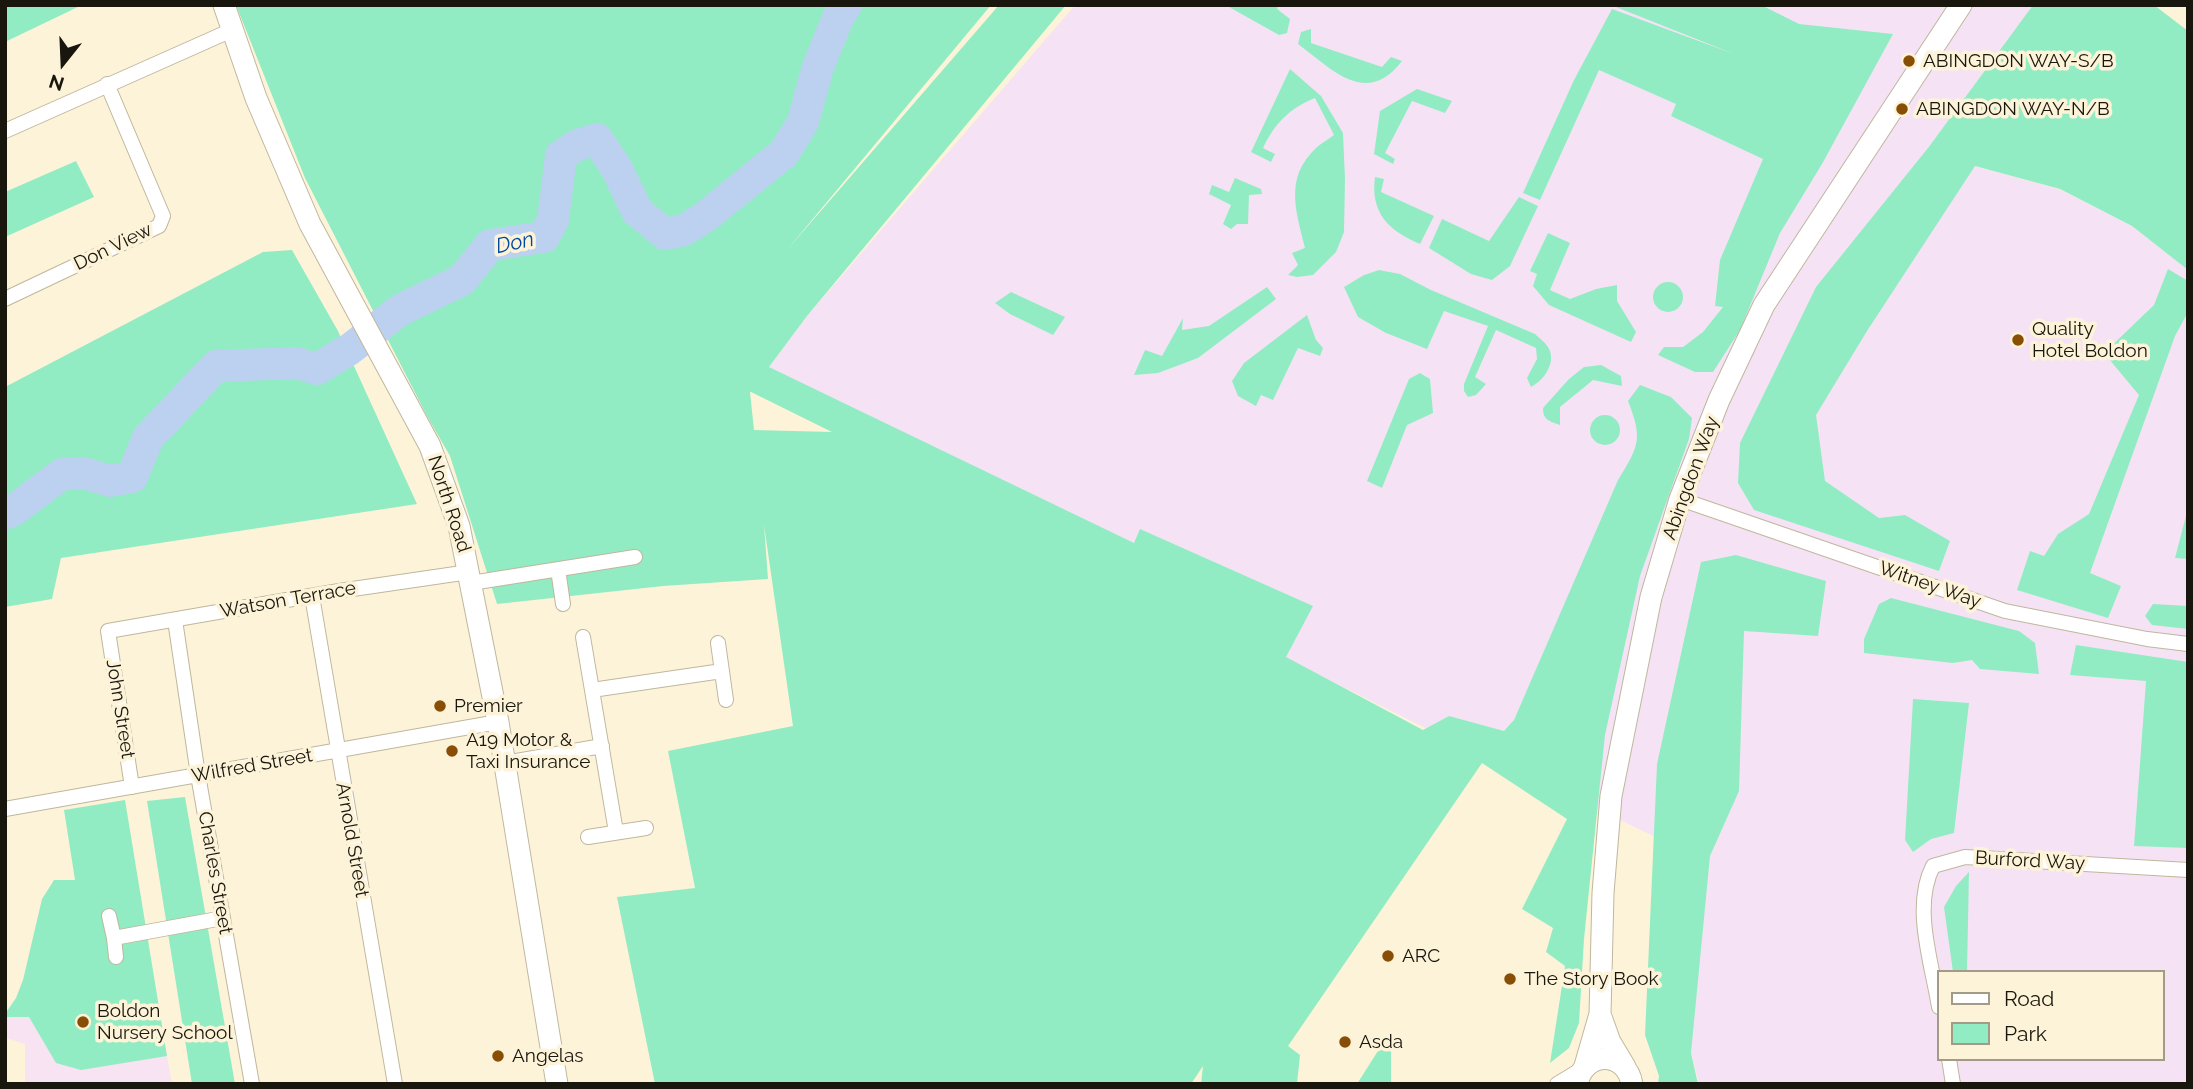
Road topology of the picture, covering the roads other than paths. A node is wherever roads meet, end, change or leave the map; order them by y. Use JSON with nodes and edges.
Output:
{"nodes":[{"id":1,"x":224,"y":5,"type":"edge"},
{"id":2,"x":1961,"y":5,"type":"edge"},
{"id":3,"x":232,"y":30,"type":"junction"},
{"id":4,"x":107,"y":84,"type":"junction"},
{"id":5,"x":5,"y":131,"type":"edge"},
{"id":6,"x":5,"y":299,"type":"edge"},
{"id":7,"x":1680,"y":499,"type":"junction"},
{"id":8,"x":635,"y":557,"type":"dead end"},
{"id":9,"x":558,"y":569,"type":"junction"},
{"id":10,"x":470,"y":577,"type":"junction"},
{"id":11,"x":312,"y":596,"type":"junction"},
{"id":12,"x":563,"y":604,"type":"dead end"},
{"id":13,"x":175,"y":620,"type":"junction"},
{"id":14,"x":108,"y":631,"type":"joint"},
{"id":15,"x":583,"y":637,"type":"dead end"},
{"id":16,"x":718,"y":643,"type":"dead end"},
{"id":17,"x":2188,"y":644,"type":"edge"},
{"id":18,"x":722,"y":671,"type":"junction"},
{"id":19,"x":592,"y":690,"type":"junction"},
{"id":20,"x":726,"y":700,"type":"dead end"},
{"id":21,"x":498,"y":722,"type":"junction"},
{"id":22,"x":602,"y":746,"type":"junction"},
{"id":23,"x":337,"y":751,"type":"junction"},
{"id":24,"x":505,"y":763,"type":"junction"},
{"id":25,"x":198,"y":775,"type":"junction"},
{"id":26,"x":132,"y":787,"type":"junction"},
{"id":27,"x":5,"y":809,"type":"edge"},
{"id":28,"x":646,"y":828,"type":"dead end"},
{"id":29,"x":616,"y":832,"type":"junction"},
{"id":30,"x":588,"y":837,"type":"dead end"},
{"id":31,"x":2188,"y":870,"type":"edge"},
{"id":32,"x":109,"y":916,"type":"dead end"},
{"id":33,"x":223,"y":918,"type":"junction"},
{"id":34,"x":114,"y":938,"type":"junction"},
{"id":35,"x":116,"y":957,"type":"dead end"},
{"id":36,"x":1938,"y":1001,"type":"edge"},
{"id":37,"x":1600,"y":1014,"type":"junction"},
{"id":38,"x":1949,"y":1061,"type":"edge"},
{"id":39,"x":1582,"y":1073,"type":"edge"},
{"id":40,"x":1629,"y":1075,"type":"edge"},
{"id":41,"x":252,"y":1084,"type":"edge"},
{"id":42,"x":395,"y":1084,"type":"edge"},
{"id":43,"x":557,"y":1084,"type":"edge"},
{"id":44,"x":1557,"y":1084,"type":"edge"},
{"id":45,"x":1953,"y":1084,"type":"edge"}],
"edges":[{"from":1,"to":3,"type":"main road","name":"North Road"},
{"from":2,"to":7,"type":"main road","name":"Abingdon Way"},
{"from":3,"to":4,"type":"street"},
{"from":3,"to":10,"type":"main road","name":"North Road"},
{"from":4,"to":5,"type":"street"},
{"from":4,"to":6,"type":"street","name":"Don View"},
{"from":7,"to":17,"type":"street","name":"Witney Way"},
{"from":7,"to":37,"type":"main road","name":"Abingdon Way"},
{"from":8,"to":9,"type":"street","name":"Watson Terrace"},
{"from":9,"to":10,"type":"street","name":"Watson Terrace"},
{"from":9,"to":12,"type":"street"},
{"from":10,"to":11,"type":"street","name":"Watson Terrace"},
{"from":10,"to":21,"type":"main road","name":"North Road"},
{"from":11,"to":13,"type":"street","name":"Watson Terrace"},
{"from":11,"to":23,"type":"street","name":"Arnold Street"},
{"from":13,"to":14,"type":"street","name":"Watson Terrace"},
{"from":13,"to":25,"type":"street","name":"Charles Street"},
{"from":14,"to":26,"type":"street","name":"John Street"},
{"from":15,"to":19,"type":"street"},
{"from":16,"to":18,"type":"street"},
{"from":18,"to":19,"type":"street"},
{"from":18,"to":20,"type":"street"},
{"from":19,"to":22,"type":"street"},
{"from":21,"to":23,"type":"street","name":"Wilfred Street"},
{"from":21,"to":24,"type":"main road","name":"North Road"},
{"from":22,"to":24,"type":"street"},
{"from":22,"to":29,"type":"street"},
{"from":23,"to":25,"type":"street","name":"Wilfred Street"},
{"from":23,"to":42,"type":"street","name":"Arnold Street"},
{"from":24,"to":43,"type":"main road","name":"North Road"},
{"from":25,"to":26,"type":"street","name":"Wilfred Street"},
{"from":25,"to":33,"type":"street","name":"Charles Street"},
{"from":26,"to":27,"type":"street","name":"Wilfred Street"},
{"from":28,"to":29,"type":"street"},
{"from":29,"to":30,"type":"street"},
{"from":31,"to":36,"type":"street","name":"Burford Way"},
{"from":32,"to":34,"type":"street"},
{"from":33,"to":34,"type":"street"},
{"from":33,"to":41,"type":"street","name":"Charles Street"},
{"from":34,"to":35,"type":"street"},
{"from":37,"to":39,"type":"main road","name":"Abingdon Way"},
{"from":37,"to":40,"type":"main road","name":"Abingdon Way"},
{"from":38,"to":45,"type":"street"},
{"from":39,"to":40,"type":"main road","name":"Abingdon Way"},
{"from":39,"to":44,"type":"street"}]}
